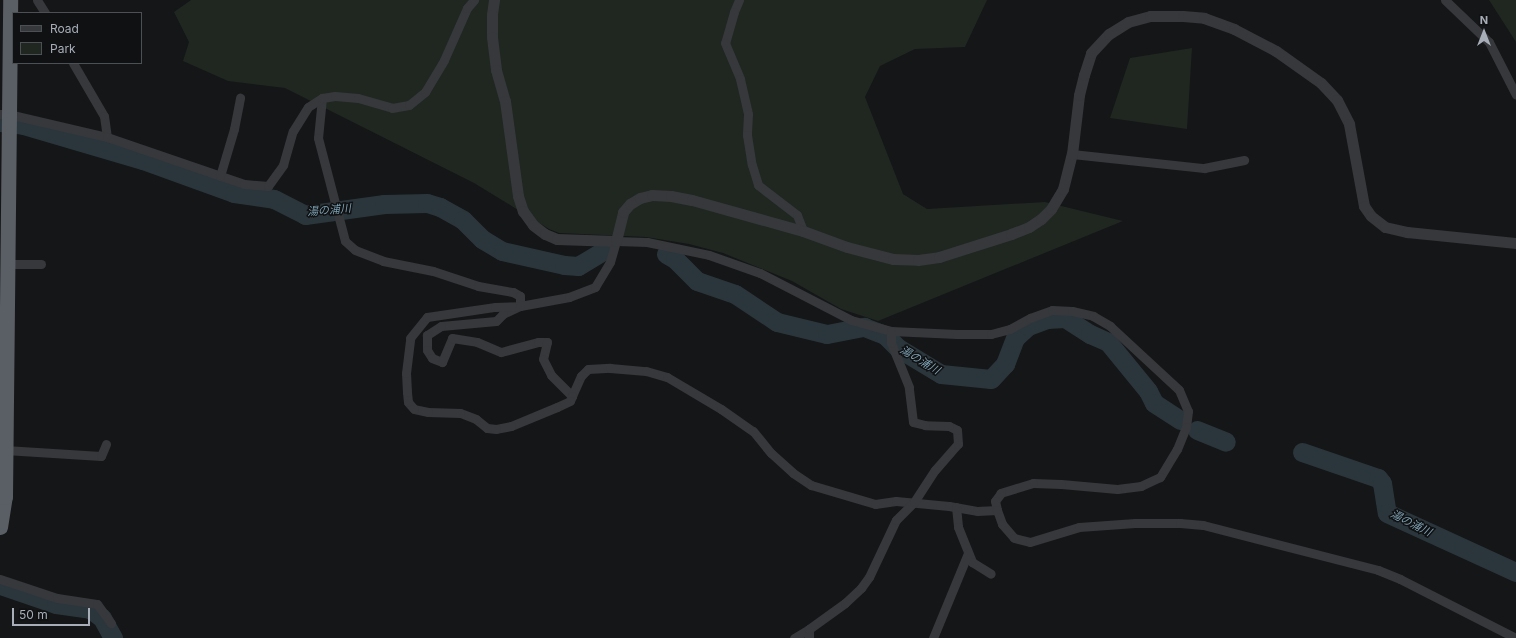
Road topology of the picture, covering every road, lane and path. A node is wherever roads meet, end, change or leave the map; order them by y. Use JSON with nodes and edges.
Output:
{"nodes":[{"id":1,"x":10,"y":0,"type":"edge"},
{"id":2,"x":37,"y":0,"type":"edge"},
{"id":3,"x":474,"y":0,"type":"edge"},
{"id":4,"x":494,"y":0,"type":"edge"},
{"id":5,"x":739,"y":0,"type":"edge"},
{"id":6,"x":1445,"y":0,"type":"edge"},
{"id":7,"x":44,"y":12,"type":"edge"},
{"id":8,"x":75,"y":64,"type":"edge"},
{"id":9,"x":1516,"y":95,"type":"edge"},
{"id":10,"x":240,"y":98,"type":"dead end"},
{"id":11,"x":322,"y":98,"type":"junction"},
{"id":12,"x":6,"y":118,"type":"edge"},
{"id":13,"x":107,"y":137,"type":"junction"},
{"id":14,"x":1072,"y":154,"type":"junction"},
{"id":15,"x":1244,"y":160,"type":"dead end"},
{"id":16,"x":220,"y":176,"type":"junction"},
{"id":17,"x":803,"y":231,"type":"junction"},
{"id":18,"x":616,"y":241,"type":"junction"},
{"id":19,"x":1516,"y":243,"type":"edge"},
{"id":20,"x":7,"y":264,"type":"junction"},
{"id":21,"x":41,"y":264,"type":"dead end"},
{"id":22,"x":520,"y":306,"type":"junction"},
{"id":23,"x":891,"y":337,"type":"junction"},
{"id":24,"x":3,"y":360,"type":"edge"},
{"id":25,"x":572,"y":396,"type":"junction"},
{"id":26,"x":106,"y":444,"type":"dead end"},
{"id":27,"x":5,"y":450,"type":"junction"},
{"id":28,"x":914,"y":502,"type":"junction"},
{"id":29,"x":956,"y":507,"type":"junction"},
{"id":30,"x":997,"y":510,"type":"junction"},
{"id":31,"x":0,"y":527,"type":"edge"},
{"id":32,"x":968,"y":553,"type":"junction"},
{"id":33,"x":991,"y":574,"type":"dead end"},
{"id":34,"x":0,"y":579,"type":"edge"},
{"id":35,"x":111,"y":623,"type":"dead end"},
{"id":36,"x":809,"y":634,"type":"edge"},
{"id":37,"x":794,"y":638,"type":"edge"},
{"id":38,"x":933,"y":638,"type":"edge"},
{"id":39,"x":1516,"y":638,"type":"edge"}],
"edges":[{"from":1,"to":12,"type":"highway"},
{"from":2,"to":7,"type":"street"},
{"from":3,"to":11,"type":"street"},
{"from":4,"to":18,"type":"street"},
{"from":5,"to":17,"type":"street"},
{"from":6,"to":9,"type":"street"},
{"from":8,"to":13,"type":"street"},
{"from":10,"to":16,"type":"street"},
{"from":11,"to":16,"type":"street"},
{"from":11,"to":22,"type":"street"},
{"from":12,"to":13,"type":"street"},
{"from":12,"to":20,"type":"highway"},
{"from":13,"to":16,"type":"street"},
{"from":14,"to":15,"type":"street"},
{"from":14,"to":17,"type":"street"},
{"from":14,"to":19,"type":"street"},
{"from":17,"to":18,"type":"street"},
{"from":18,"to":22,"type":"street"},
{"from":18,"to":23,"type":"street"},
{"from":20,"to":21,"type":"street"},
{"from":20,"to":24,"type":"highway"},
{"from":22,"to":25,"type":"street"},
{"from":22,"to":25,"type":"street"},
{"from":23,"to":28,"type":"street"},
{"from":23,"to":30,"type":"street"},
{"from":24,"to":27,"type":"highway"},
{"from":25,"to":28,"type":"street"},
{"from":26,"to":27,"type":"street"},
{"from":27,"to":31,"type":"highway"},
{"from":28,"to":29,"type":"street"},
{"from":28,"to":36,"type":"street"},
{"from":29,"to":30,"type":"street"},
{"from":29,"to":32,"type":"street"},
{"from":30,"to":39,"type":"street"},
{"from":32,"to":33,"type":"street"},
{"from":32,"to":38,"type":"street"},
{"from":34,"to":35,"type":"street"},
{"from":36,"to":37,"type":"street"}]}
